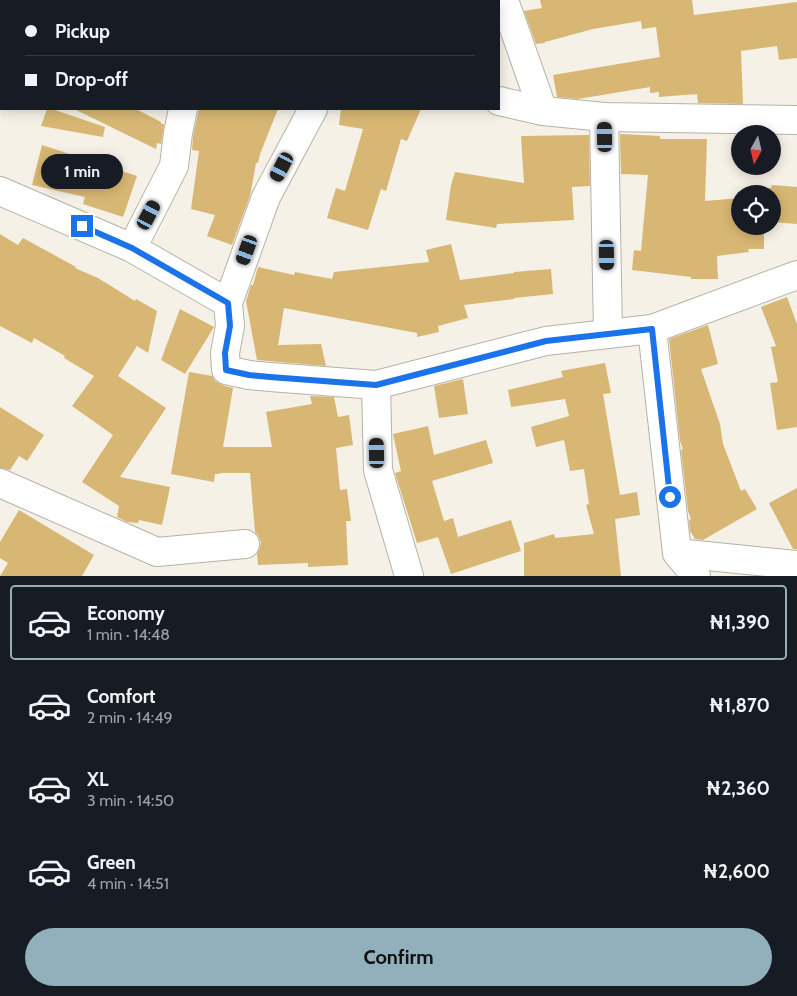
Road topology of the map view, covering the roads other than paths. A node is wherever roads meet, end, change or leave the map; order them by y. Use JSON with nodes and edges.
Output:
{"nodes":[{"id":1,"x":504,"y":0,"type":"edge"},
{"id":2,"x":500,"y":101,"type":"edge"},
{"id":3,"x":183,"y":110,"type":"edge"},
{"id":4,"x":312,"y":110,"type":"edge"},
{"id":5,"x":543,"y":111,"type":"junction"},
{"id":6,"x":604,"y":117,"type":"junction"},
{"id":7,"x":797,"y":120,"type":"edge"},
{"id":8,"x":0,"y":191,"type":"edge"},
{"id":9,"x":132,"y":248,"type":"junction"},
{"id":10,"x":797,"y":274,"type":"edge"},
{"id":11,"x":228,"y":303,"type":"junction"},
{"id":12,"x":652,"y":329,"type":"junction"},
{"id":13,"x":608,"y":334,"type":"junction"},
{"id":14,"x":376,"y":385,"type":"junction"},
{"id":15,"x":0,"y":483,"type":"edge"},
{"id":16,"x":245,"y":544,"type":"dead end"},
{"id":17,"x":677,"y":553,"type":"junction"},
{"id":18,"x":797,"y":565,"type":"edge"},
{"id":19,"x":408,"y":576,"type":"edge"},
{"id":20,"x":696,"y":576,"type":"edge"}],
"edges":[{"from":1,"to":5,"type":"street"},
{"from":2,"to":5,"type":"street"},
{"from":3,"to":9,"type":"street"},
{"from":4,"to":11,"type":"street"},
{"from":5,"to":6,"type":"street"},
{"from":6,"to":7,"type":"street"},
{"from":6,"to":13,"type":"street"},
{"from":8,"to":9,"type":"street"},
{"from":9,"to":11,"type":"street"},
{"from":10,"to":12,"type":"street"},
{"from":11,"to":14,"type":"street"},
{"from":12,"to":13,"type":"street"},
{"from":12,"to":17,"type":"street"},
{"from":13,"to":14,"type":"street"},
{"from":14,"to":19,"type":"street"},
{"from":15,"to":16,"type":"street"},
{"from":17,"to":18,"type":"street"},
{"from":17,"to":20,"type":"street"}]}
